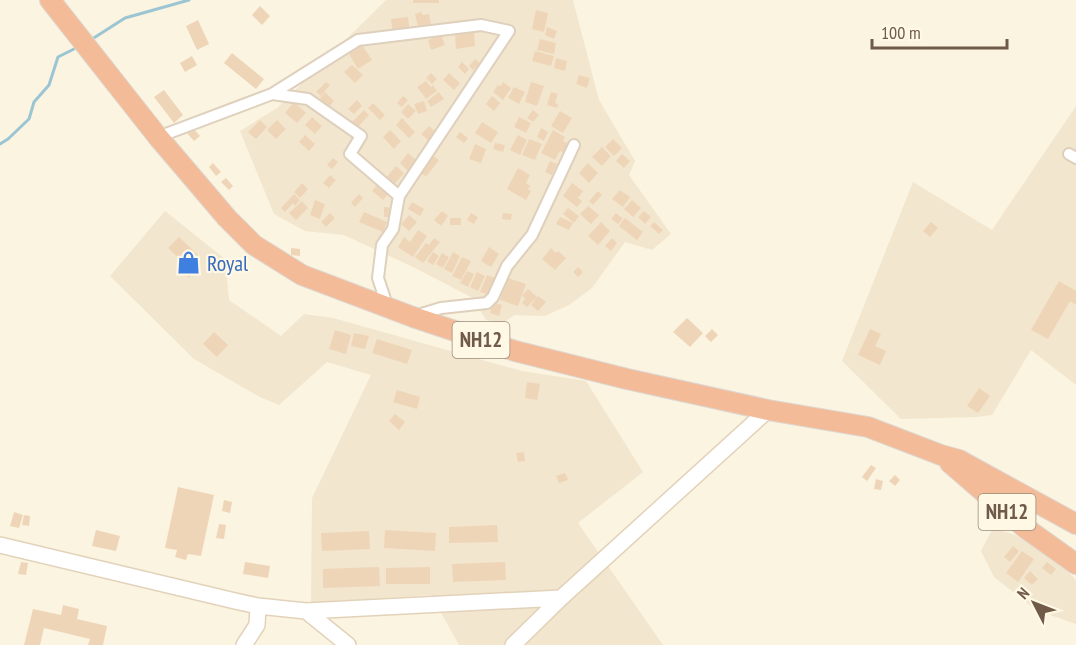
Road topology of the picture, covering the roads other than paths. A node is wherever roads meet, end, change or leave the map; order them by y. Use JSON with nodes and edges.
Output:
{"nodes":[{"id":1,"x":50,"y":0,"type":"edge"},
{"id":2,"x":272,"y":94,"type":"junction"},
{"id":3,"x":158,"y":137,"type":"junction"},
{"id":4,"x":574,"y":145,"type":"dead end"},
{"id":5,"x":399,"y":196,"type":"junction"},
{"id":6,"x":388,"y":308,"type":"junction"},
{"id":7,"x":413,"y":317,"type":"junction"},
{"id":8,"x":768,"y":410,"type":"junction"},
{"id":9,"x":941,"y":455,"type":"junction"},
{"id":10,"x":1076,"y":524,"type":"edge"},
{"id":11,"x":0,"y":545,"type":"edge"},
{"id":12,"x":1076,"y":564,"type":"edge"},
{"id":13,"x":561,"y":598,"type":"junction"},
{"id":14,"x":258,"y":606,"type":"junction"},
{"id":15,"x":306,"y":611,"type":"junction"},
{"id":16,"x":244,"y":645,"type":"edge"},
{"id":17,"x":348,"y":645,"type":"edge"},
{"id":18,"x":513,"y":645,"type":"edge"}],
"edges":[{"from":1,"to":3,"type":"highway","number":"NH12"},
{"from":2,"to":3,"type":"street"},
{"from":2,"to":5,"type":"street"},
{"from":2,"to":5,"type":"street"},
{"from":3,"to":6,"type":"highway","number":"NH12"},
{"from":4,"to":7,"type":"street"},
{"from":5,"to":6,"type":"street"},
{"from":6,"to":7,"type":"highway","number":"NH12"},
{"from":7,"to":8,"type":"highway","number":"NH12"},
{"from":8,"to":9,"type":"highway","number":"NH12"},
{"from":8,"to":13,"type":"street"},
{"from":9,"to":10,"type":"highway","number":"NH12"},
{"from":9,"to":12,"type":"highway","number":"NH12"},
{"from":11,"to":14,"type":"street"},
{"from":13,"to":15,"type":"street"},
{"from":13,"to":18,"type":"street"},
{"from":14,"to":15,"type":"street"},
{"from":14,"to":16,"type":"street"},
{"from":15,"to":17,"type":"street"}]}
